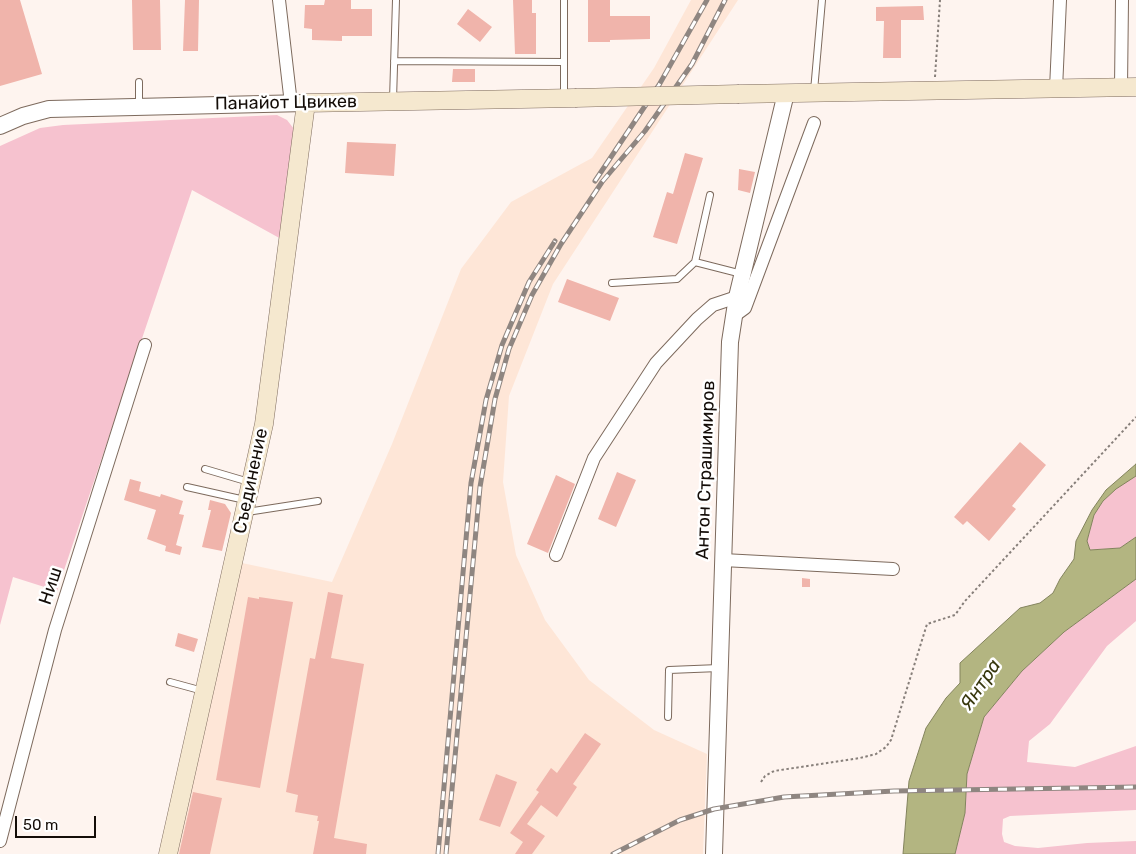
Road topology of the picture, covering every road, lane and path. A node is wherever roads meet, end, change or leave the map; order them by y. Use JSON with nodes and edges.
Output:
{"nodes":[{"id":1,"x":279,"y":0,"type":"edge"},
{"id":2,"x":396,"y":0,"type":"edge"},
{"id":3,"x":564,"y":0,"type":"edge"},
{"id":4,"x":822,"y":0,"type":"edge"},
{"id":5,"x":940,"y":0,"type":"edge"},
{"id":6,"x":1060,"y":0,"type":"edge"},
{"id":7,"x":1122,"y":0,"type":"edge"},
{"id":8,"x":394,"y":61,"type":"junction"},
{"id":9,"x":564,"y":62,"type":"junction"},
{"id":10,"x":937,"y":65,"type":"dead end"},
{"id":11,"x":139,"y":82,"type":"dead end"},
{"id":12,"x":1128,"y":87,"type":"edge"},
{"id":13,"x":1056,"y":88,"type":"junction"},
{"id":14,"x":814,"y":92,"type":"junction"},
{"id":15,"x":786,"y":93,"type":"junction"},
{"id":16,"x":569,"y":98,"type":"junction"},
{"id":17,"x":393,"y":102,"type":"junction"},
{"id":18,"x":298,"y":104,"type":"junction"},
{"id":19,"x":140,"y":105,"type":"junction"},
{"id":20,"x":814,"y":123,"type":"dead end"},
{"id":21,"x":0,"y":126,"type":"edge"},
{"id":22,"x":710,"y":195,"type":"dead end"},
{"id":23,"x":695,"y":262,"type":"junction"},
{"id":24,"x":743,"y":274,"type":"junction"},
{"id":25,"x":612,"y":284,"type":"dead end"},
{"id":26,"x":737,"y":297,"type":"junction"},
{"id":27,"x":734,"y":316,"type":"junction"},
{"id":28,"x":145,"y":345,"type":"dead end"},
{"id":29,"x":1136,"y":416,"type":"edge"},
{"id":30,"x":204,"y":469,"type":"dead end"},
{"id":31,"x":252,"y":483,"type":"junction"},
{"id":32,"x":187,"y":487,"type":"dead end"},
{"id":33,"x":318,"y":502,"type":"dead end"},
{"id":34,"x":247,"y":507,"type":"junction"},
{"id":35,"x":556,"y":555,"type":"dead end"},
{"id":36,"x":723,"y":560,"type":"junction"},
{"id":37,"x":893,"y":569,"type":"dead end"},
{"id":38,"x":719,"y":668,"type":"junction"},
{"id":39,"x":170,"y":682,"type":"dead end"},
{"id":40,"x":204,"y":692,"type":"junction"},
{"id":41,"x":668,"y":717,"type":"dead end"},
{"id":42,"x":761,"y":782,"type":"dead end"},
{"id":43,"x":0,"y":841,"type":"edge"},
{"id":44,"x":168,"y":854,"type":"edge"},
{"id":45,"x":714,"y":854,"type":"edge"}],
"edges":[{"from":1,"to":18,"type":"street"},
{"from":2,"to":8,"type":"lane"},
{"from":3,"to":9,"type":"lane"},
{"from":4,"to":14,"type":"lane"},
{"from":5,"to":10,"type":"path"},
{"from":6,"to":13,"type":"street"},
{"from":7,"to":12,"type":"street"},
{"from":8,"to":9,"type":"lane"},
{"from":8,"to":17,"type":"lane"},
{"from":9,"to":16,"type":"lane"},
{"from":11,"to":19,"type":"lane"},
{"from":12,"to":13,"type":"main road","name":"Панайот Цвикев"},
{"from":13,"to":14,"type":"main road","name":"Панайот Цвикев"},
{"from":14,"to":15,"type":"main road","name":"Панайот Цвикев"},
{"from":15,"to":16,"type":"main road","name":"Панайот Цвикев","bridge":true},
{"from":15,"to":24,"type":"street","name":"Антон Страшимиров"},
{"from":16,"to":17,"type":"main road","name":"Панайот Цвикев"},
{"from":17,"to":18,"type":"main road","name":"Панайот Цвикев"},
{"from":18,"to":19,"type":"street","name":"Панайот Цвикев"},
{"from":18,"to":31,"type":"main road","name":"Съединение"},
{"from":19,"to":21,"type":"street","name":"Панайот Цвикев"},
{"from":20,"to":27,"type":"street"},
{"from":22,"to":23,"type":"lane"},
{"from":23,"to":24,"type":"lane"},
{"from":23,"to":25,"type":"lane"},
{"from":24,"to":26,"type":"street","name":"Антон Страшимиров"},
{"from":26,"to":27,"type":"street","name":"Антон Страшимиров"},
{"from":26,"to":35,"type":"street"},
{"from":27,"to":36,"type":"street","name":"Антон Страшимиров"},
{"from":28,"to":43,"type":"street","name":"Ниш"},
{"from":29,"to":42,"type":"path"},
{"from":30,"to":31,"type":"lane"},
{"from":31,"to":34,"type":"main road","name":"Съединение"},
{"from":32,"to":34,"type":"lane"},
{"from":33,"to":34,"type":"lane"},
{"from":34,"to":40,"type":"main road","name":"Съединение"},
{"from":36,"to":37,"type":"street"},
{"from":36,"to":38,"type":"street","name":"Антон Страшимиров"},
{"from":38,"to":41,"type":"lane"},
{"from":38,"to":45,"type":"street","name":"Антон Страшимиров"},
{"from":39,"to":40,"type":"lane"},
{"from":40,"to":44,"type":"main road","name":"Съединение"}]}
